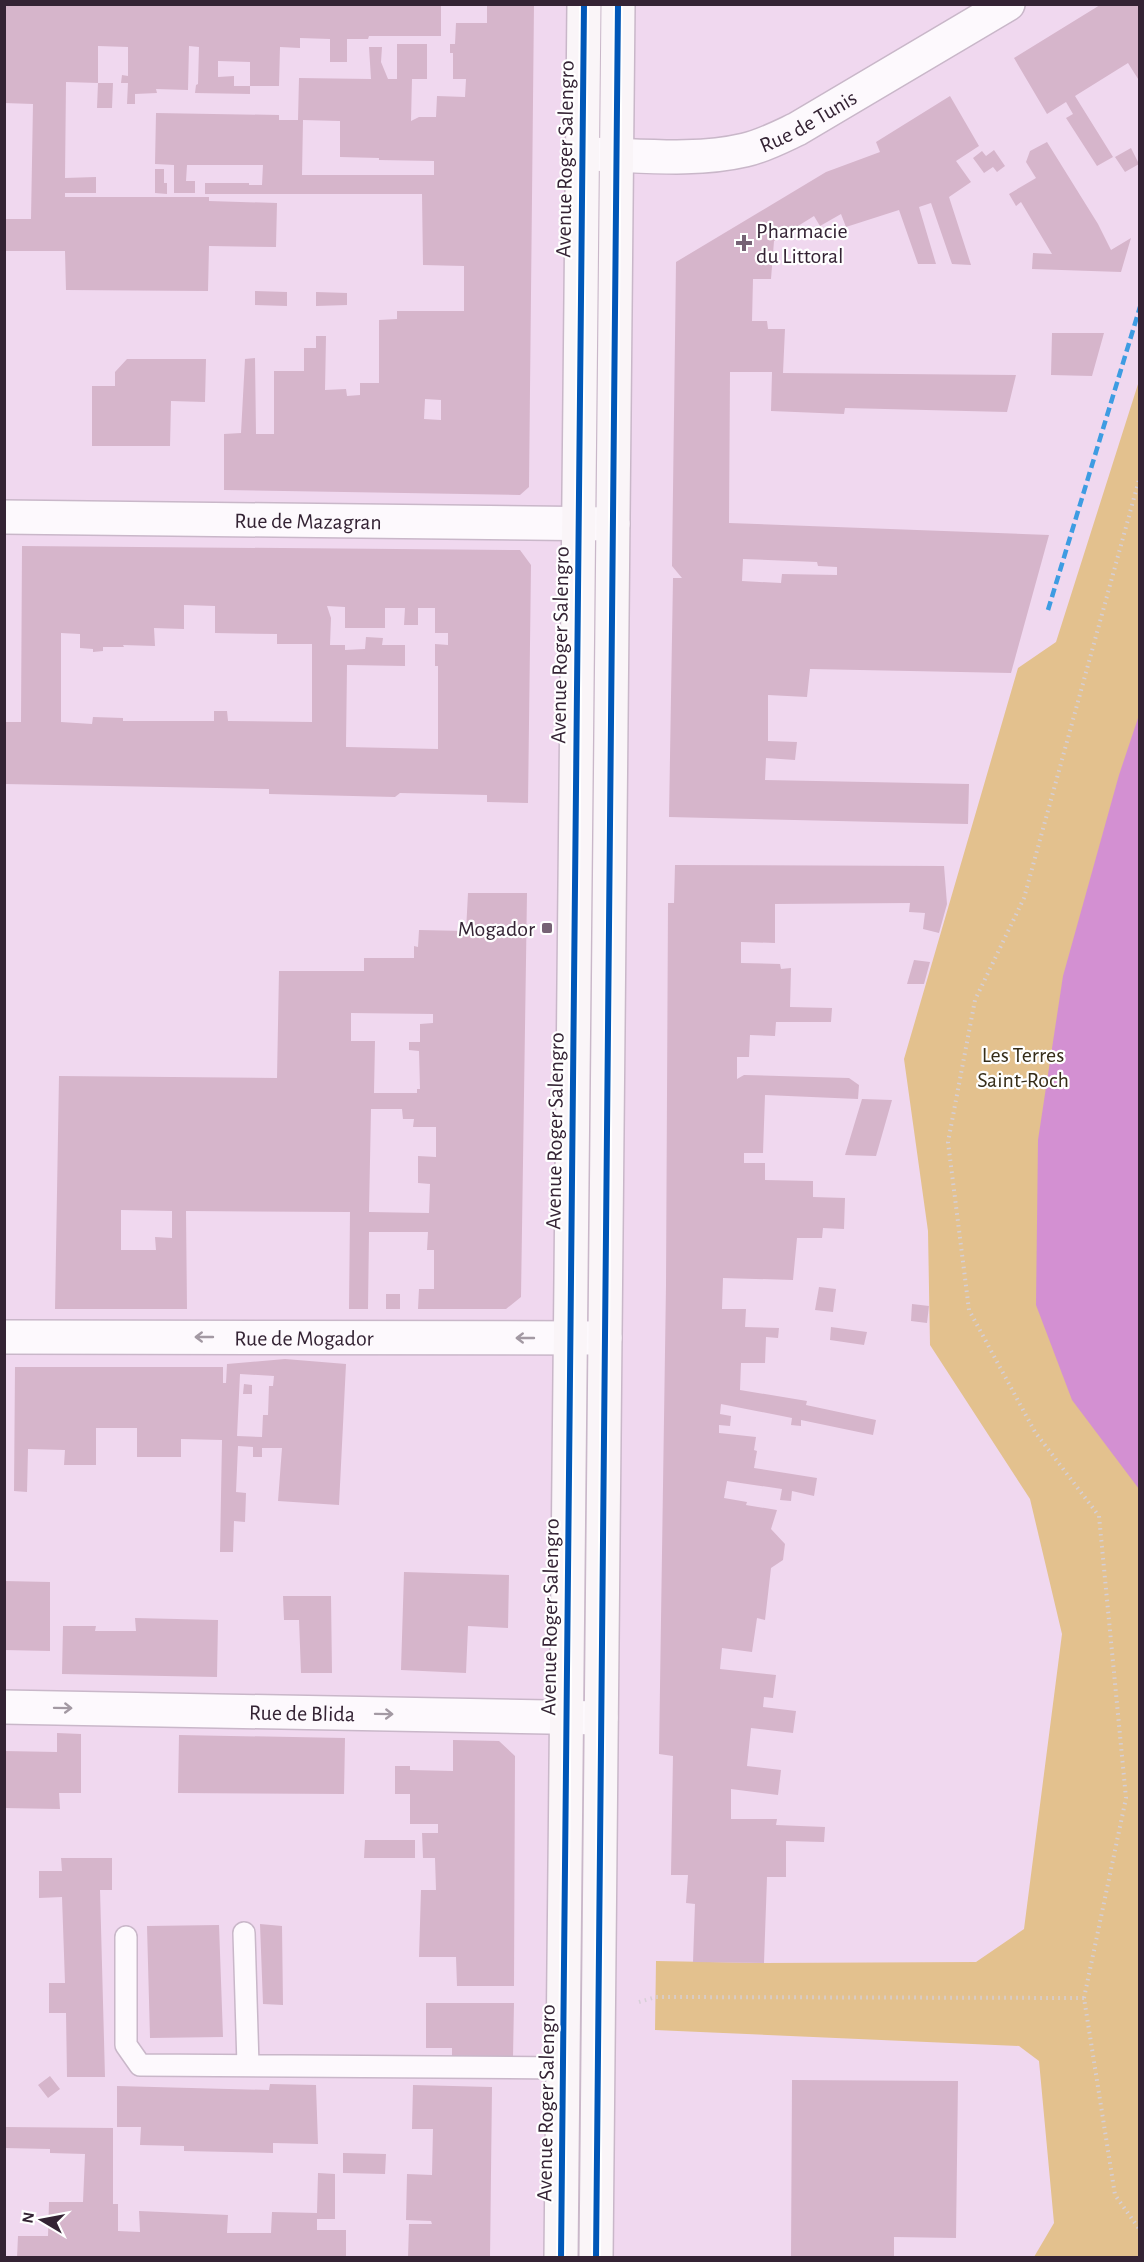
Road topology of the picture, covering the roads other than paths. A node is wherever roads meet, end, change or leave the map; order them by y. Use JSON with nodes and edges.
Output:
{"nodes":[{"id":1,"x":584,"y":4,"type":"edge"},
{"id":2,"x":618,"y":4,"type":"edge"},
{"id":3,"x":1008,"y":4,"type":"edge"},
{"id":4,"x":582,"y":154,"type":"junction"},
{"id":5,"x":617,"y":155,"type":"junction"},
{"id":6,"x":4,"y":517,"type":"edge"},
{"id":7,"x":579,"y":523,"type":"junction"},
{"id":8,"x":613,"y":524,"type":"junction"},
{"id":9,"x":4,"y":1336,"type":"edge"},
{"id":10,"x":570,"y":1338,"type":"junction"},
{"id":11,"x":605,"y":1338,"type":"junction"},
{"id":12,"x":4,"y":1707,"type":"edge"},
{"id":13,"x":566,"y":1718,"type":"junction"},
{"id":14,"x":601,"y":1718,"type":"junction"},
{"id":15,"x":244,"y":1933,"type":"dead end"},
{"id":16,"x":126,"y":1937,"type":"dead end"},
{"id":17,"x":248,"y":2066,"type":"junction"},
{"id":18,"x":563,"y":2068,"type":"junction"},
{"id":19,"x":561,"y":2258,"type":"edge"},
{"id":20,"x":596,"y":2258,"type":"edge"}],
"edges":[{"from":1,"to":4,"type":"main road","name":"Avenue Roger Salengro"},
{"from":2,"to":5,"type":"main road"},
{"from":3,"to":5,"type":"street","name":"Rue de Tunis"},
{"from":4,"to":5,"type":"street","name":"Rue de Tunis"},
{"from":4,"to":7,"type":"main road","name":"Avenue Roger Salengro"},
{"from":5,"to":8,"type":"main road"},
{"from":6,"to":7,"type":"street","name":"Rue de Mazagran"},
{"from":7,"to":8,"type":"street","name":"Rue de Mazagran"},
{"from":7,"to":10,"type":"main road","name":"Avenue Roger Salengro"},
{"from":8,"to":11,"type":"main road"},
{"from":10,"to":9,"type":"street","name":"Rue de Mogador","one_way":true},
{"from":10,"to":11,"type":"street","name":"Rue de Mogador"},
{"from":10,"to":13,"type":"main road","name":"Avenue Roger Salengro"},
{"from":11,"to":14,"type":"main road"},
{"from":12,"to":13,"type":"street","name":"Rue de Blida","one_way":true},
{"from":13,"to":14,"type":"street","name":"Rue de Blida"},
{"from":13,"to":18,"type":"main road","name":"Avenue Roger Salengro"},
{"from":14,"to":20,"type":"main road"},
{"from":15,"to":17,"type":"lane"},
{"from":16,"to":17,"type":"lane"},
{"from":17,"to":18,"type":"lane"},
{"from":18,"to":19,"type":"main road","name":"Avenue Roger Salengro"}]}
